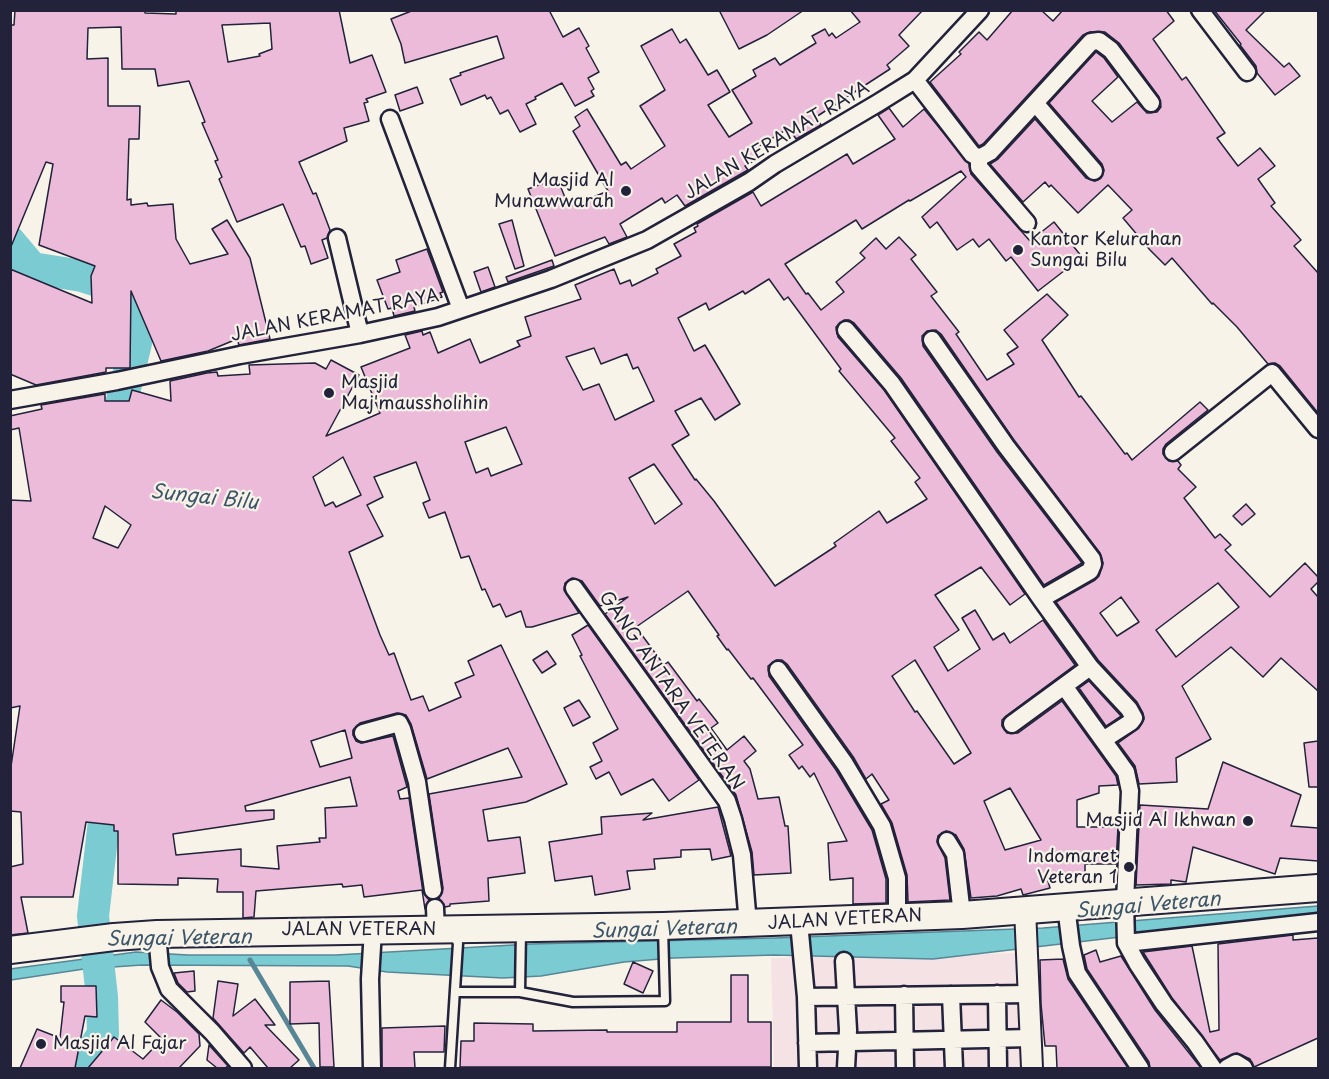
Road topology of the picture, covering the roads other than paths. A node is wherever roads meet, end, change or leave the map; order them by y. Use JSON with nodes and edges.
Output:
{"nodes":[{"id":1,"x":980,"y":10,"type":"edge"},
{"id":2,"x":1200,"y":10,"type":"edge"},
{"id":3,"x":1247,"y":72,"type":"dead end"},
{"id":4,"x":915,"y":80,"type":"junction"},
{"id":5,"x":1150,"y":103,"type":"dead end"},
{"id":6,"x":1036,"y":104,"type":"junction"},
{"id":7,"x":390,"y":119,"type":"dead end"},
{"id":8,"x":979,"y":158,"type":"junction"},
{"id":9,"x":1094,"y":171,"type":"dead end"},
{"id":10,"x":1027,"y":223,"type":"dead end"},
{"id":11,"x":337,"y":238,"type":"dead end"},
{"id":12,"x":462,"y":309,"type":"junction"},
{"id":13,"x":846,"y":330,"type":"dead end"},
{"id":14,"x":360,"y":334,"type":"junction"},
{"id":15,"x":932,"y":340,"type":"dead end"},
{"id":16,"x":10,"y":400,"type":"edge"},
{"id":17,"x":1318,"y":429,"type":"edge"},
{"id":18,"x":1173,"y":452,"type":"dead end"},
{"id":19,"x":574,"y":588,"type":"dead end"},
{"id":20,"x":1041,"y":599,"type":"junction"},
{"id":21,"x":1090,"y":667,"type":"junction"},
{"id":22,"x":778,"y":670,"type":"dead end"},
{"id":23,"x":1064,"y":686,"type":"junction"},
{"id":24,"x":1012,"y":724,"type":"dead end"},
{"id":25,"x":363,"y":733,"type":"dead end"},
{"id":26,"x":1103,"y":740,"type":"junction"},
{"id":27,"x":947,"y":841,"type":"dead end"},
{"id":28,"x":1318,"y":888,"type":"edge"},
{"id":29,"x":433,"y":890,"type":"dead end"},
{"id":30,"x":1125,"y":911,"type":"junction"},
{"id":31,"x":962,"y":915,"type":"junction"},
{"id":32,"x":1066,"y":915,"type":"junction"},
{"id":33,"x":897,"y":917,"type":"junction"},
{"id":34,"x":1025,"y":917,"type":"junction"},
{"id":35,"x":1318,"y":922,"type":"edge"},
{"id":36,"x":748,"y":924,"type":"junction"},
{"id":37,"x":801,"y":927,"type":"junction"},
{"id":38,"x":444,"y":928,"type":"junction"},
{"id":39,"x":663,"y":934,"type":"junction"},
{"id":40,"x":372,"y":939,"type":"junction"},
{"id":41,"x":521,"y":939,"type":"junction"},
{"id":42,"x":158,"y":942,"type":"junction"},
{"id":43,"x":1126,"y":942,"type":"junction"},
{"id":44,"x":10,"y":950,"type":"edge"},
{"id":45,"x":844,"y":961,"type":"dead end"},
{"id":46,"x":456,"y":989,"type":"junction"},
{"id":47,"x":520,"y":992,"type":"junction"},
{"id":48,"x":951,"y":994,"type":"junction"},
{"id":49,"x":997,"y":994,"type":"junction"},
{"id":50,"x":1028,"y":994,"type":"junction"},
{"id":51,"x":904,"y":995,"type":"junction"},
{"id":52,"x":846,"y":996,"type":"junction"},
{"id":53,"x":806,"y":997,"type":"junction"},
{"id":54,"x":1031,"y":1038,"type":"junction"},
{"id":55,"x":998,"y":1039,"type":"junction"},
{"id":56,"x":952,"y":1040,"type":"junction"},
{"id":57,"x":904,"y":1041,"type":"junction"},
{"id":58,"x":847,"y":1042,"type":"junction"},
{"id":59,"x":807,"y":1043,"type":"junction"},
{"id":60,"x":243,"y":1068,"type":"edge"},
{"id":61,"x":372,"y":1068,"type":"edge"},
{"id":62,"x":450,"y":1068,"type":"edge"},
{"id":63,"x":808,"y":1068,"type":"edge"},
{"id":64,"x":846,"y":1068,"type":"edge"},
{"id":65,"x":905,"y":1068,"type":"edge"},
{"id":66,"x":954,"y":1068,"type":"edge"},
{"id":67,"x":998,"y":1068,"type":"edge"},
{"id":68,"x":1032,"y":1068,"type":"edge"},
{"id":69,"x":1140,"y":1068,"type":"edge"},
{"id":70,"x":1214,"y":1068,"type":"edge"},
{"id":71,"x":1227,"y":1068,"type":"edge"},
{"id":72,"x":1244,"y":1068,"type":"edge"}],
"edges":[{"from":1,"to":4,"type":"street","name":"JALAN KERAMAT RAYA"},
{"from":2,"to":3,"type":"street"},
{"from":4,"to":8,"type":"street"},
{"from":4,"to":12,"type":"street","name":"JALAN KERAMAT RAYA"},
{"from":5,"to":6,"type":"street"},
{"from":6,"to":8,"type":"street"},
{"from":6,"to":9,"type":"street"},
{"from":7,"to":12,"type":"street"},
{"from":8,"to":10,"type":"street"},
{"from":11,"to":14,"type":"street"},
{"from":12,"to":14,"type":"street","name":"JALAN KERAMAT RAYA"},
{"from":13,"to":20,"type":"street"},
{"from":14,"to":16,"type":"street","name":"JALAN KERAMAT RAYA"},
{"from":15,"to":20,"type":"street"},
{"from":17,"to":18,"type":"street"},
{"from":19,"to":36,"type":"street","name":"GANG ANTARA VETERAN"},
{"from":20,"to":21,"type":"street"},
{"from":21,"to":23,"type":"street"},
{"from":21,"to":26,"type":"street"},
{"from":22,"to":33,"type":"street"},
{"from":23,"to":24,"type":"street"},
{"from":23,"to":26,"type":"street"},
{"from":25,"to":29,"type":"street"},
{"from":26,"to":30,"type":"street"},
{"from":27,"to":31,"type":"street"},
{"from":28,"to":30,"type":"main road","name":"JALAN VETERAN"},
{"from":30,"to":32,"type":"main road","name":"JALAN VETERAN"},
{"from":30,"to":43,"type":"street"},
{"from":31,"to":33,"type":"main road","name":"JALAN VETERAN"},
{"from":31,"to":34,"type":"main road","name":"JALAN VETERAN"},
{"from":32,"to":34,"type":"main road","name":"JALAN VETERAN"},
{"from":32,"to":69,"type":"street"},
{"from":33,"to":37,"type":"main road","name":"JALAN VETERAN"},
{"from":34,"to":50,"type":"street"},
{"from":35,"to":43,"type":"street"},
{"from":36,"to":37,"type":"main road","name":"JALAN VETERAN"},
{"from":36,"to":39,"type":"main road","name":"JALAN VETERAN"},
{"from":37,"to":53,"type":"street"},
{"from":38,"to":40,"type":"main road","name":"JALAN VETERAN"},
{"from":38,"to":41,"type":"main road","name":"JALAN VETERAN"},
{"from":38,"to":46,"type":"lane"},
{"from":39,"to":41,"type":"main road","name":"JALAN VETERAN"},
{"from":39,"to":47,"type":"lane"},
{"from":40,"to":42,"type":"main road","name":"JALAN VETERAN"},
{"from":40,"to":61,"type":"street"},
{"from":41,"to":47,"type":"lane"},
{"from":42,"to":44,"type":"main road","name":"JALAN VETERAN"},
{"from":42,"to":60,"type":"street"},
{"from":43,"to":70,"type":"street"},
{"from":45,"to":52,"type":"street"},
{"from":46,"to":47,"type":"lane"},
{"from":46,"to":62,"type":"lane"},
{"from":48,"to":49,"type":"street"},
{"from":48,"to":51,"type":"street"},
{"from":48,"to":56,"type":"street"},
{"from":49,"to":50,"type":"street"},
{"from":49,"to":55,"type":"street"},
{"from":50,"to":54,"type":"street"},
{"from":51,"to":52,"type":"street"},
{"from":51,"to":57,"type":"street"},
{"from":52,"to":53,"type":"street"},
{"from":52,"to":58,"type":"street"},
{"from":53,"to":59,"type":"street"},
{"from":54,"to":55,"type":"street"},
{"from":54,"to":68,"type":"street"},
{"from":55,"to":56,"type":"street"},
{"from":55,"to":67,"type":"street"},
{"from":56,"to":57,"type":"street"},
{"from":56,"to":66,"type":"street"},
{"from":57,"to":58,"type":"street"},
{"from":57,"to":65,"type":"street"},
{"from":58,"to":59,"type":"street"},
{"from":58,"to":64,"type":"street"},
{"from":59,"to":63,"type":"street"},
{"from":71,"to":72,"type":"street"}]}
